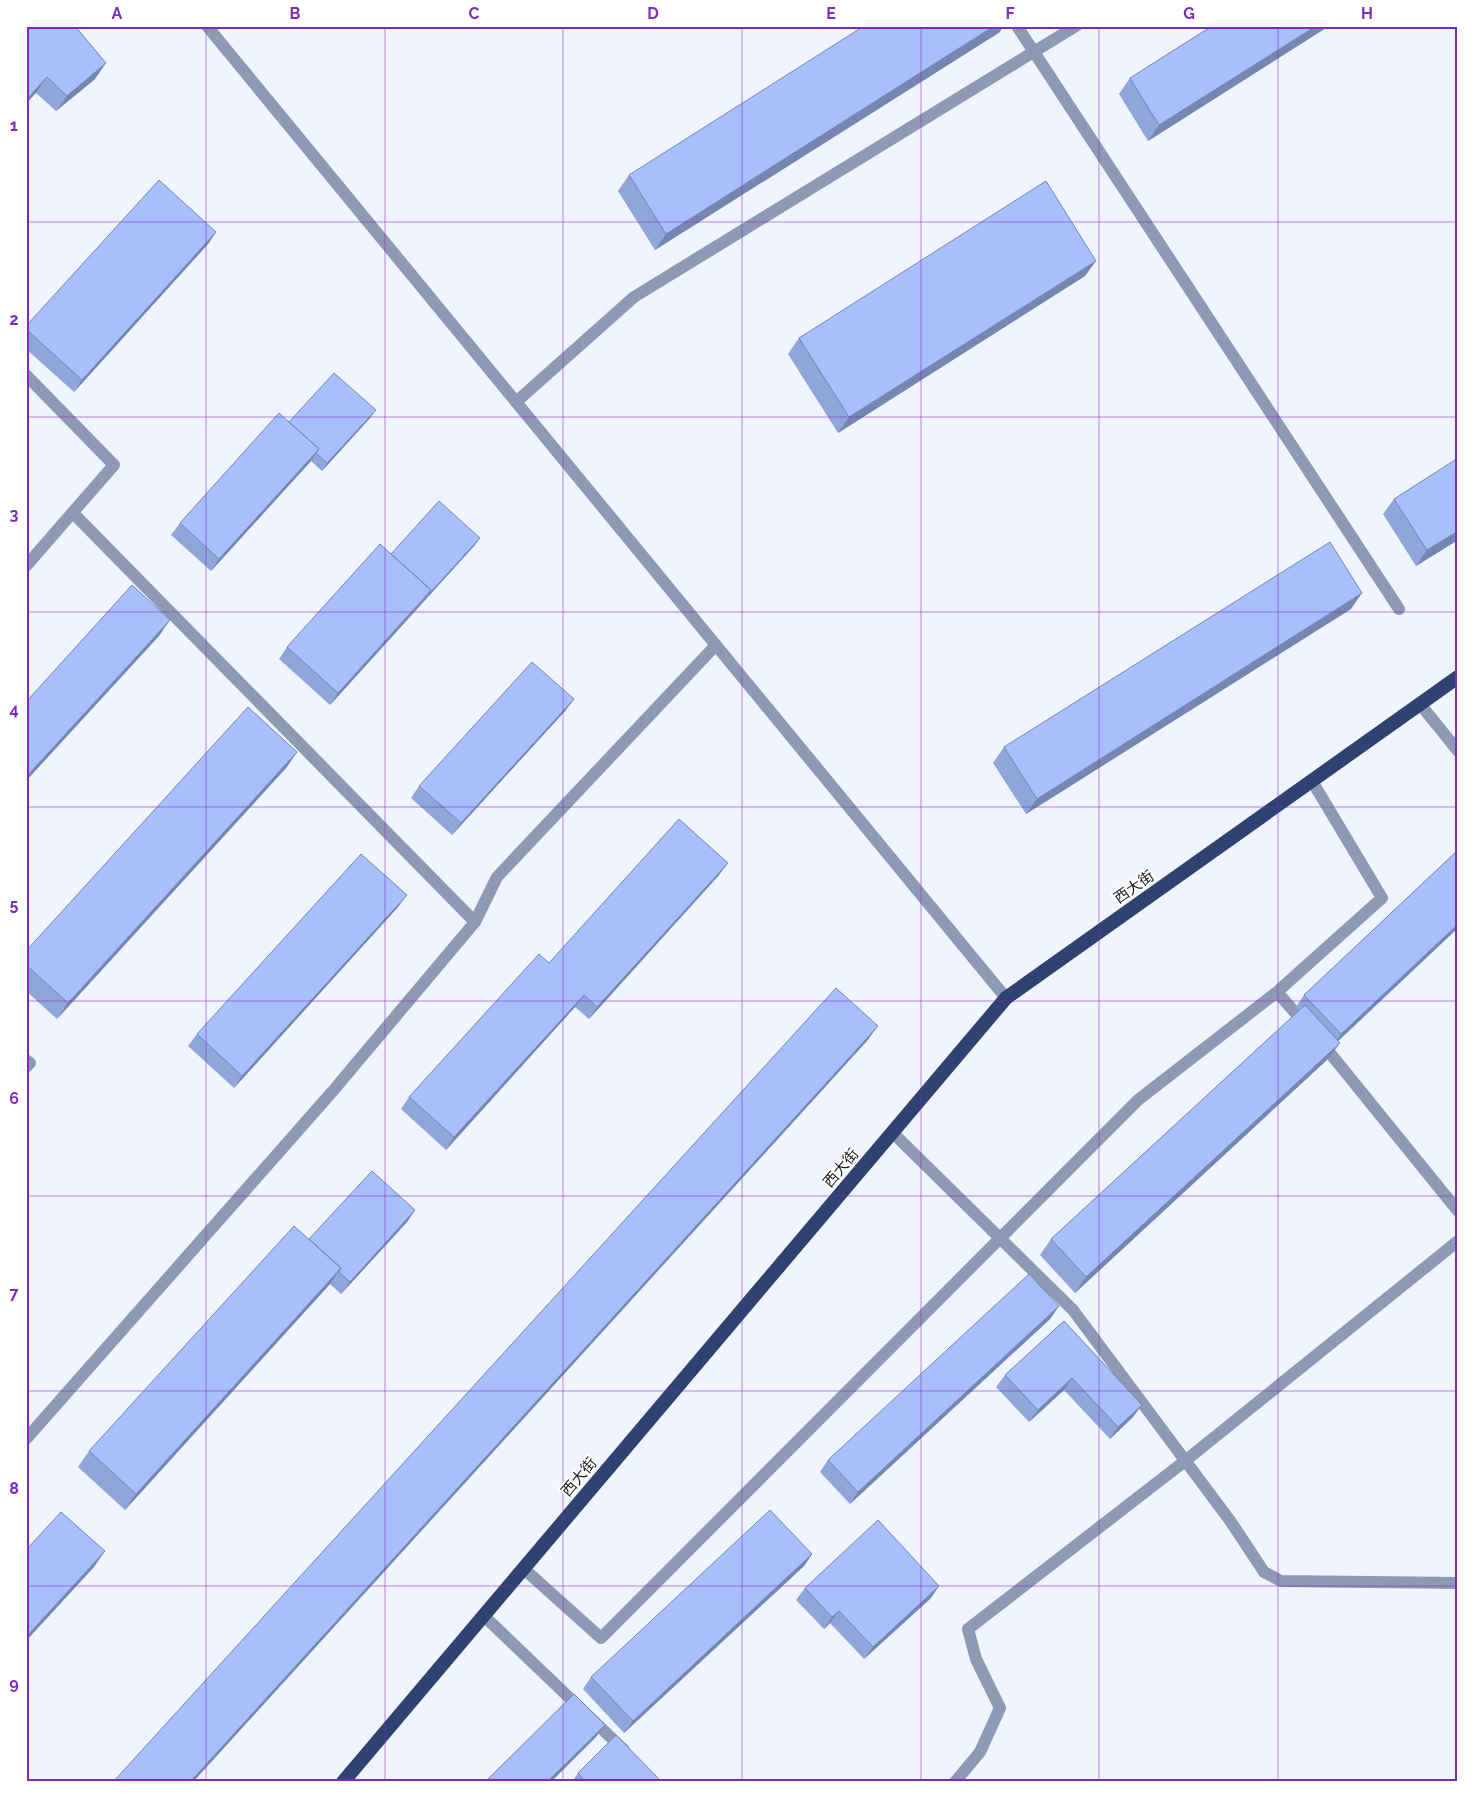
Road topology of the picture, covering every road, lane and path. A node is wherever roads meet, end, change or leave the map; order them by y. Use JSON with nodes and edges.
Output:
{"nodes":[{"id":1,"x":207,"y":26,"type":"edge"},
{"id":2,"x":1017,"y":26,"type":"edge"},
{"id":3,"x":1076,"y":26,"type":"edge"},
{"id":4,"x":1034,"y":52,"type":"junction"},
{"id":5,"x":26,"y":375,"type":"edge"},
{"id":6,"x":516,"y":402,"type":"junction"},
{"id":7,"x":73,"y":513,"type":"junction"},
{"id":8,"x":26,"y":566,"type":"edge"},
{"id":9,"x":1399,"y":609,"type":"dead end"},
{"id":10,"x":716,"y":645,"type":"junction"},
{"id":11,"x":1458,"y":677,"type":"edge"},
{"id":12,"x":1420,"y":704,"type":"junction"},
{"id":13,"x":1458,"y":751,"type":"edge"},
{"id":14,"x":1312,"y":781,"type":"junction"},
{"id":15,"x":475,"y":922,"type":"junction"},
{"id":16,"x":1277,"y":992,"type":"junction"},
{"id":17,"x":1006,"y":998,"type":"junction"},
{"id":18,"x":26,"y":1060,"type":"edge"},
{"id":19,"x":26,"y":1067,"type":"edge"},
{"id":20,"x":892,"y":1132,"type":"junction"},
{"id":21,"x":1458,"y":1211,"type":"edge"},
{"id":22,"x":1000,"y":1238,"type":"junction"},
{"id":23,"x":1458,"y":1241,"type":"edge"},
{"id":24,"x":26,"y":1438,"type":"edge"},
{"id":25,"x":1185,"y":1461,"type":"junction"},
{"id":26,"x":524,"y":1568,"type":"junction"},
{"id":27,"x":1458,"y":1582,"type":"edge"},
{"id":28,"x":484,"y":1615,"type":"junction"},
{"id":29,"x":636,"y":1762,"type":"edge"},
{"id":30,"x":342,"y":1782,"type":"edge"},
{"id":31,"x":955,"y":1782,"type":"edge"}],
"edges":[{"from":1,"to":6,"type":"street"},
{"from":2,"to":4,"type":"street"},
{"from":3,"to":4,"type":"street"},
{"from":4,"to":6,"type":"street"},
{"from":4,"to":9,"type":"street"},
{"from":5,"to":7,"type":"street"},
{"from":6,"to":10,"type":"street"},
{"from":7,"to":8,"type":"street"},
{"from":7,"to":15,"type":"street"},
{"from":10,"to":15,"type":"street"},
{"from":10,"to":17,"type":"street"},
{"from":11,"to":12,"type":"highway","name":"西大街"},
{"from":12,"to":13,"type":"street"},
{"from":12,"to":14,"type":"highway","name":"西大街"},
{"from":14,"to":16,"type":"street"},
{"from":14,"to":17,"type":"highway","name":"西大街"},
{"from":15,"to":24,"type":"street"},
{"from":16,"to":21,"type":"street"},
{"from":16,"to":22,"type":"street"},
{"from":17,"to":20,"type":"highway","name":"西大街"},
{"from":18,"to":19,"type":"street"},
{"from":20,"to":22,"type":"street"},
{"from":20,"to":26,"type":"highway","name":"西大街"},
{"from":22,"to":25,"type":"street"},
{"from":22,"to":26,"type":"street"},
{"from":23,"to":25,"type":"street"},
{"from":25,"to":27,"type":"street"},
{"from":25,"to":31,"type":"street"},
{"from":26,"to":28,"type":"highway","name":"西大街"},
{"from":28,"to":29,"type":"street"},
{"from":28,"to":30,"type":"highway","name":"西大街"}]}
